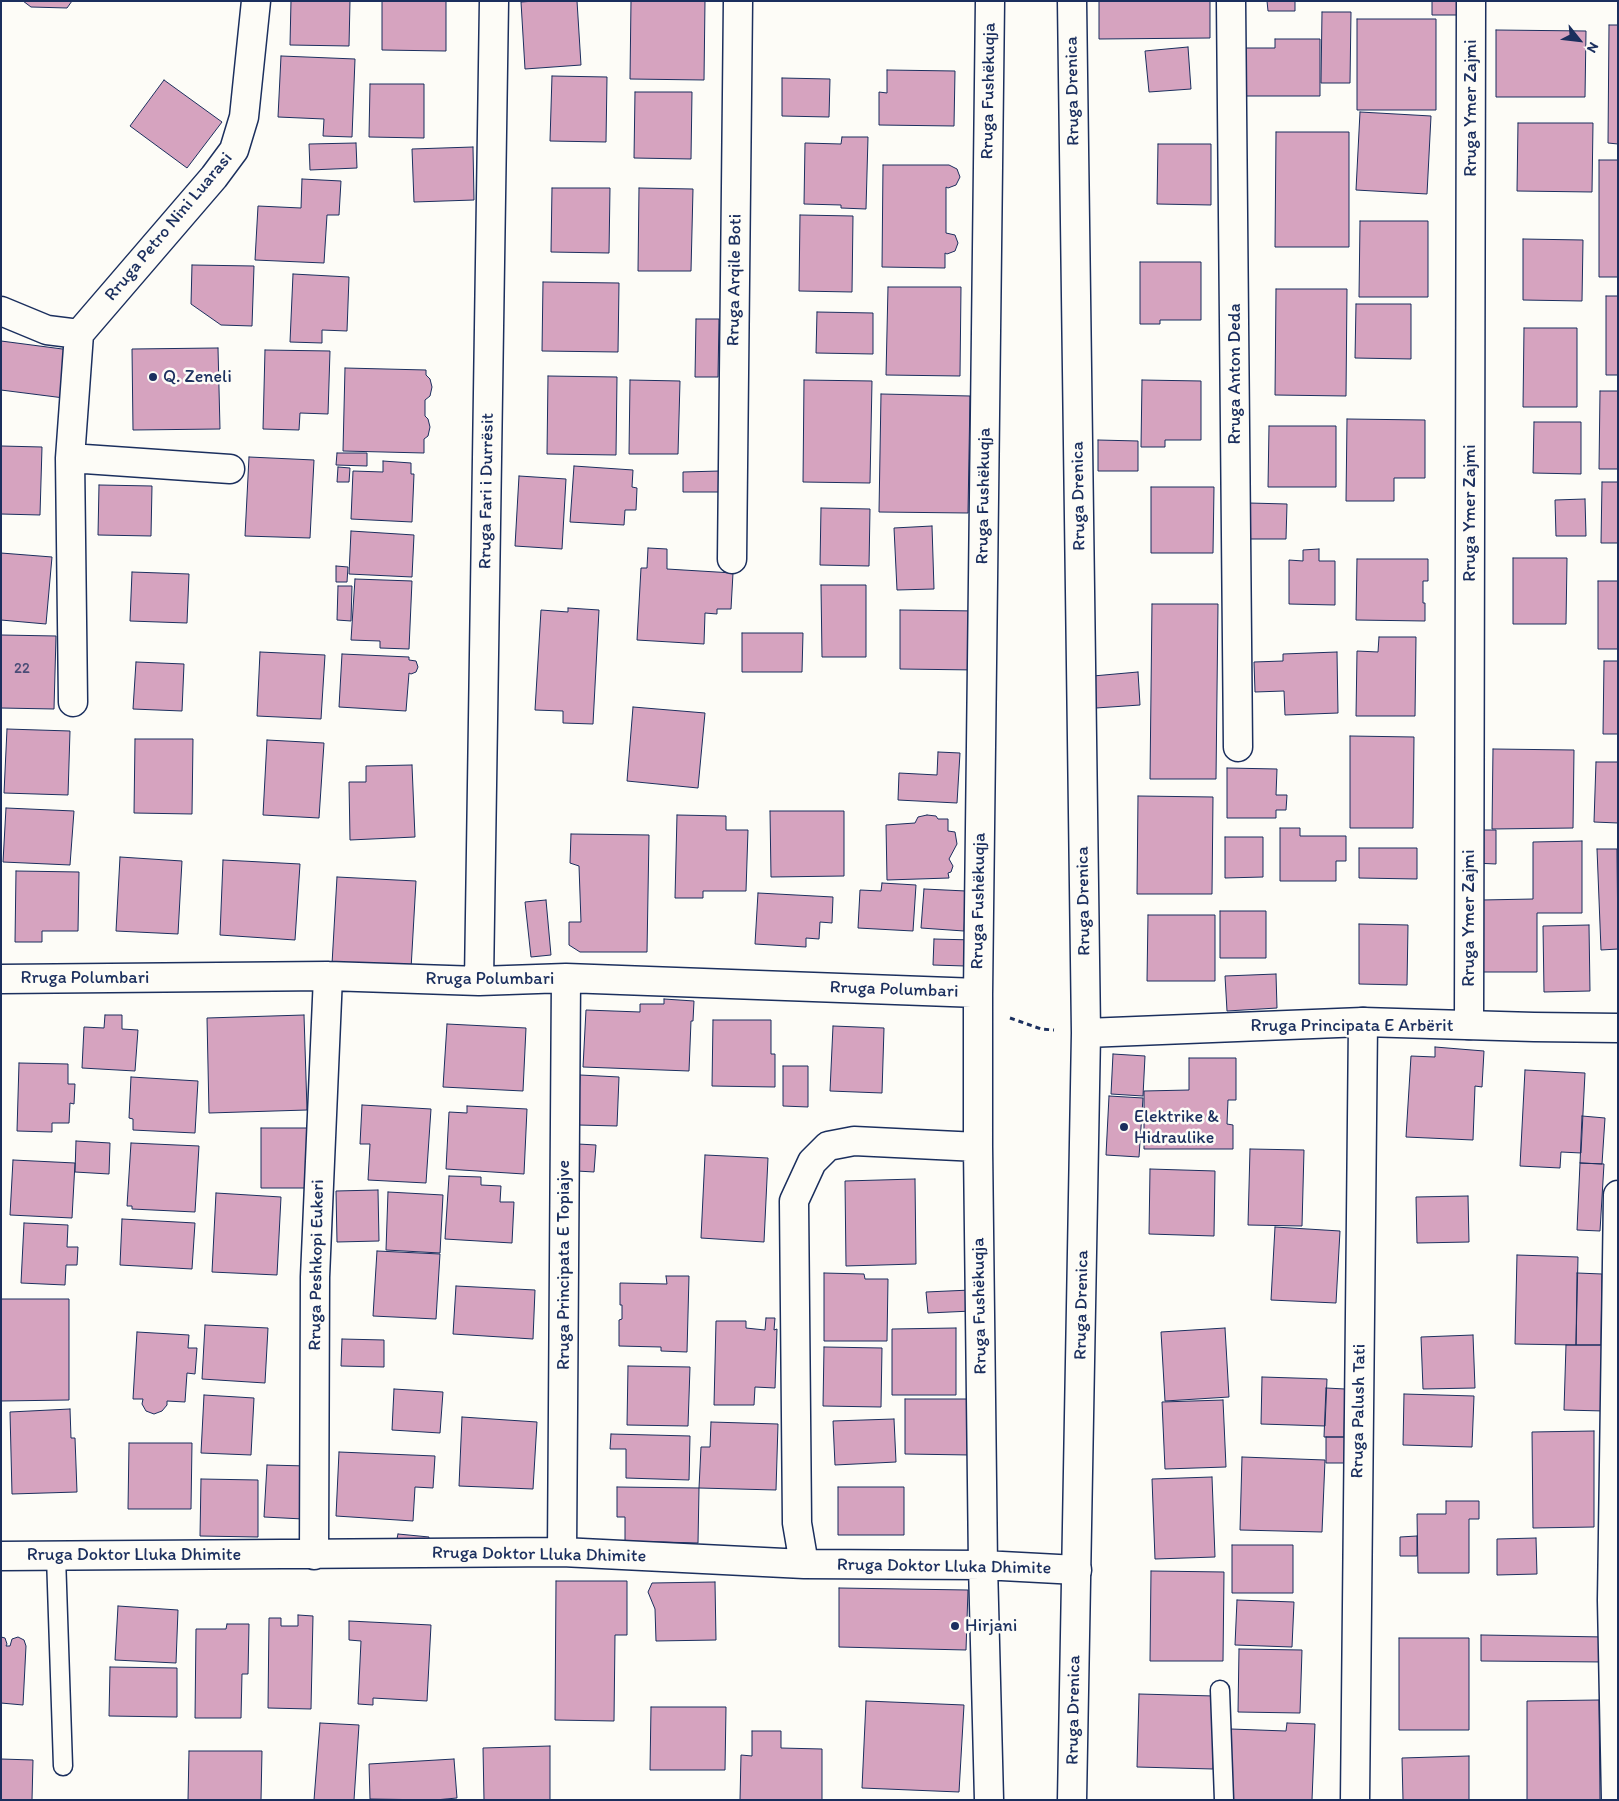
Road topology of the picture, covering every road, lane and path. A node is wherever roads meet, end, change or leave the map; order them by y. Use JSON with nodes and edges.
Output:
{"nodes":[{"id":1,"x":256,"y":1,"type":"edge"},
{"id":2,"x":494,"y":1,"type":"edge"},
{"id":3,"x":738,"y":1,"type":"edge"},
{"id":4,"x":990,"y":1,"type":"edge"},
{"id":5,"x":1072,"y":1,"type":"edge"},
{"id":6,"x":1231,"y":1,"type":"edge"},
{"id":7,"x":1471,"y":1,"type":"edge"},
{"id":8,"x":1,"y":311,"type":"edge"},
{"id":9,"x":79,"y":334,"type":"junction"},
{"id":10,"x":70,"y":458,"type":"junction"},
{"id":11,"x":230,"y":469,"type":"dead end"},
{"id":12,"x":732,"y":559,"type":"dead end"},
{"id":13,"x":73,"y":702,"type":"dead end"},
{"id":14,"x":1238,"y":747,"type":"dead end"},
{"id":15,"x":328,"y":976,"type":"junction"},
{"id":16,"x":566,"y":978,"type":"junction"},
{"id":17,"x":1,"y":979,"type":"edge"},
{"id":18,"x":479,"y":981,"type":"junction"},
{"id":19,"x":978,"y":993,"type":"junction"},
{"id":20,"x":1363,"y":1022,"type":"junction"},
{"id":21,"x":1469,"y":1025,"type":"junction"},
{"id":22,"x":1618,"y":1028,"type":"edge"},
{"id":23,"x":1086,"y":1033,"type":"junction"},
{"id":24,"x":978,"y":1147,"type":"junction"},
{"id":25,"x":1618,"y":1195,"type":"edge"},
{"id":26,"x":562,"y":1552,"type":"junction"},
{"id":27,"x":314,"y":1555,"type":"junction"},
{"id":28,"x":1,"y":1556,"type":"edge"},
{"id":29,"x":56,"y":1556,"type":"junction"},
{"id":30,"x":804,"y":1564,"type":"junction"},
{"id":31,"x":983,"y":1565,"type":"junction"},
{"id":32,"x":1077,"y":1570,"type":"junction"},
{"id":33,"x":1220,"y":1690,"type":"dead end"},
{"id":34,"x":63,"y":1766,"type":"dead end"},
{"id":35,"x":989,"y":1800,"type":"edge"},
{"id":36,"x":1072,"y":1800,"type":"edge"},
{"id":37,"x":1224,"y":1800,"type":"edge"},
{"id":38,"x":1355,"y":1800,"type":"edge"},
{"id":39,"x":1616,"y":1800,"type":"edge"}],
"edges":[{"from":1,"to":9,"type":"street","name":"Rruga Petro Nini Luarasi"},
{"from":2,"to":18,"type":"street","name":"Rruga Fari i Durrësit"},
{"from":3,"to":12,"type":"street","name":"Rruga Arqile Boti"},
{"from":4,"to":19,"type":"street","name":"Rruga Fushëkuqja"},
{"from":5,"to":23,"type":"street","name":"Rruga Drenica"},
{"from":6,"to":14,"type":"street","name":"Rruga Anton Deda"},
{"from":7,"to":21,"type":"street","name":"Rruga Ymer Zajmi"},
{"from":8,"to":9,"type":"street"},
{"from":9,"to":10,"type":"street"},
{"from":10,"to":11,"type":"street"},
{"from":10,"to":13,"type":"street"},
{"from":15,"to":17,"type":"street","name":"Rruga Polumbari"},
{"from":15,"to":18,"type":"street","name":"Rruga Polumbari"},
{"from":15,"to":27,"type":"street","name":"Rruga Peshkopi Eukeri"},
{"from":16,"to":18,"type":"street","name":"Rruga Polumbari"},
{"from":16,"to":19,"type":"street","name":"Rruga Polumbari"},
{"from":16,"to":26,"type":"street","name":"Rruga Principata E Topiajve"},
{"from":19,"to":23,"type":"path"},
{"from":19,"to":24,"type":"street","name":"Rruga Fushëkuqja"},
{"from":20,"to":21,"type":"street","name":"Rruga Principata E Arbërit"},
{"from":20,"to":23,"type":"street","name":"Rruga Principata E Arbërit"},
{"from":20,"to":38,"type":"street","name":"Rruga Palush Tati"},
{"from":21,"to":22,"type":"street","name":"Rruga Principata E Arbërit"},
{"from":23,"to":32,"type":"street","name":"Rruga Drenica"},
{"from":24,"to":30,"type":"street"},
{"from":24,"to":31,"type":"street","name":"Rruga Fushëkuqja"},
{"from":25,"to":39,"type":"street"},
{"from":26,"to":27,"type":"street","name":"Rruga Doktor Lluka Dhimite"},
{"from":26,"to":30,"type":"street","name":"Rruga Doktor Lluka Dhimite"},
{"from":27,"to":29,"type":"street","name":"Rruga Doktor Lluka Dhimite"},
{"from":28,"to":29,"type":"street","name":"Rruga Doktor Lluka Dhimite"},
{"from":29,"to":34,"type":"lane"},
{"from":30,"to":31,"type":"street","name":"Rruga Doktor Lluka Dhimite"},
{"from":31,"to":32,"type":"street","name":"Rruga Doktor Lluka Dhimite"},
{"from":31,"to":35,"type":"street","name":"Rruga Fushëkuqja"},
{"from":32,"to":36,"type":"street","name":"Rruga Drenica"},
{"from":33,"to":37,"type":"lane"}]}
